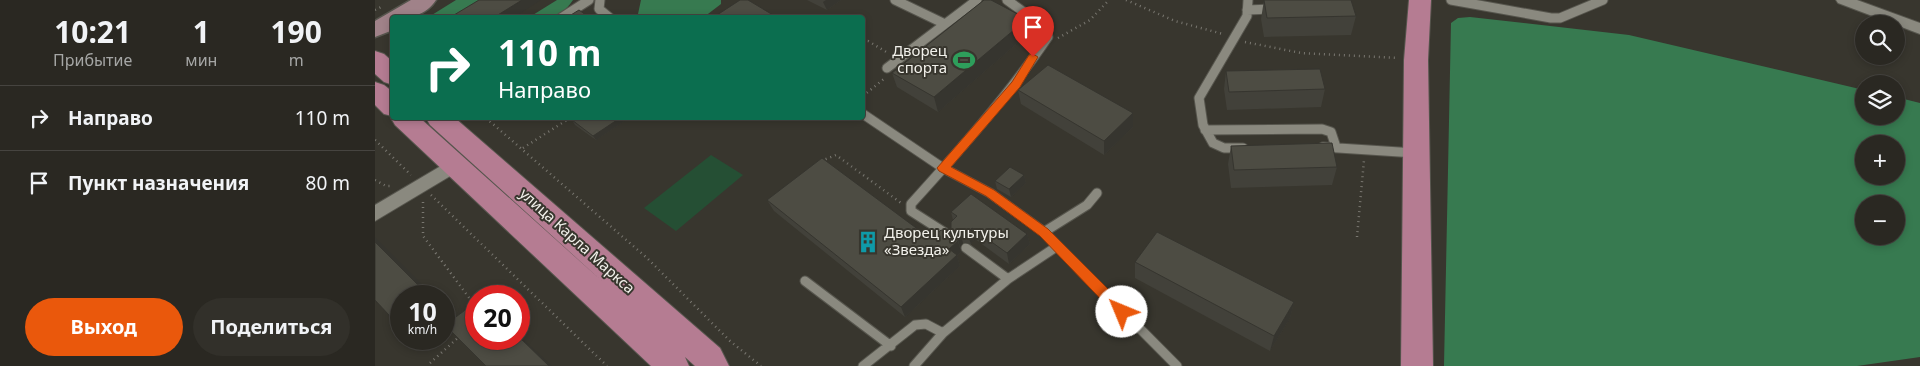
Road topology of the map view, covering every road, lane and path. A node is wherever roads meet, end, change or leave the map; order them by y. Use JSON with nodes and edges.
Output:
{"nodes":[{"id":1,"x":426,"y":0,"type":"edge"},
{"id":2,"x":589,"y":0,"type":"edge"},
{"id":3,"x":600,"y":0,"type":"edge"},
{"id":4,"x":895,"y":0,"type":"edge"},
{"id":5,"x":977,"y":0,"type":"edge"},
{"id":6,"x":1007,"y":0,"type":"edge"},
{"id":7,"x":1109,"y":0,"type":"edge"},
{"id":8,"x":1126,"y":0,"type":"edge"},
{"id":9,"x":1248,"y":0,"type":"edge"},
{"id":10,"x":1420,"y":0,"type":"edge"},
{"id":11,"x":1451,"y":0,"type":"edge"},
{"id":12,"x":1603,"y":0,"type":"edge"},
{"id":13,"x":1843,"y":0,"type":"edge"},
{"id":14,"x":1284,"y":9,"type":"edge"},
{"id":15,"x":1247,"y":10,"type":"junction"},
{"id":16,"x":402,"y":15,"type":"edge"},
{"id":17,"x":566,"y":15,"type":"edge"},
{"id":18,"x":606,"y":15,"type":"edge"},
{"id":19,"x":390,"y":22,"type":"edge"},
{"id":20,"x":945,"y":24,"type":"junction"},
{"id":21,"x":1920,"y":29,"type":"edge"},
{"id":22,"x":375,"y":30,"type":"edge"},
{"id":23,"x":1234,"y":39,"type":"junction"},
{"id":24,"x":1042,"y":47,"type":"junction"},
{"id":25,"x":375,"y":60,"type":"edge"},
{"id":26,"x":1417,"y":60,"type":"junction"},
{"id":27,"x":888,"y":72,"type":"joint"},
{"id":28,"x":390,"y":73,"type":"edge"},
{"id":29,"x":375,"y":91,"type":"edge"},
{"id":30,"x":865,"y":94,"type":"edge"},
{"id":31,"x":390,"y":104,"type":"edge"},
{"id":32,"x":865,"y":115,"type":"edge"},
{"id":33,"x":406,"y":120,"type":"edge"},
{"id":34,"x":441,"y":120,"type":"edge"},
{"id":35,"x":488,"y":120,"type":"edge"},
{"id":36,"x":567,"y":120,"type":"edge"},
{"id":37,"x":1205,"y":130,"type":"junction"},
{"id":38,"x":375,"y":140,"type":"edge"},
{"id":39,"x":1317,"y":147,"type":"edge"},
{"id":40,"x":1336,"y":147,"type":"junction"},
{"id":41,"x":523,"y":148,"type":"junction"},
{"id":42,"x":1251,"y":148,"type":"edge"},
{"id":43,"x":1365,"y":148,"type":"junction"},
{"id":44,"x":1417,"y":153,"type":"junction"},
{"id":45,"x":456,"y":164,"type":"junction"},
{"id":46,"x":817,"y":164,"type":"edge"},
{"id":47,"x":943,"y":168,"type":"junction"},
{"id":48,"x":423,"y":187,"type":"junction"},
{"id":49,"x":1097,"y":193,"type":"dead end"},
{"id":50,"x":911,"y":211,"type":"junction"},
{"id":51,"x":375,"y":214,"type":"edge"},
{"id":52,"x":1044,"y":232,"type":"junction"},
{"id":53,"x":950,"y":237,"type":"edge"},
{"id":54,"x":1357,"y":237,"type":"dead end"},
{"id":55,"x":1056,"y":247,"type":"junction"},
{"id":56,"x":966,"y":248,"type":"dead end"},
{"id":57,"x":1008,"y":279,"type":"junction"},
{"id":58,"x":805,"y":282,"type":"dead end"},
{"id":59,"x":465,"y":292,"type":"edge"},
{"id":60,"x":463,"y":334,"type":"edge"},
{"id":61,"x":943,"y":334,"type":"junction"},
{"id":62,"x":891,"y":346,"type":"junction"},
{"id":63,"x":430,"y":363,"type":"dead end"},
{"id":64,"x":607,"y":366,"type":"edge"},
{"id":65,"x":673,"y":366,"type":"edge"},
{"id":66,"x":713,"y":366,"type":"edge"},
{"id":67,"x":761,"y":366,"type":"edge"},
{"id":68,"x":863,"y":366,"type":"edge"},
{"id":69,"x":914,"y":366,"type":"edge"},
{"id":70,"x":1177,"y":366,"type":"edge"},
{"id":71,"x":1417,"y":366,"type":"edge"}],
"edges":[{"from":1,"to":16,"type":"street"},
{"from":2,"to":17,"type":"lane"},
{"from":3,"to":18,"type":"lane"},
{"from":4,"to":20,"type":"lane"},
{"from":5,"to":20,"type":"lane"},
{"from":6,"to":24,"type":"lane"},
{"from":7,"to":24,"type":"path"},
{"from":8,"to":23,"type":"path"},
{"from":9,"to":15,"type":"lane"},
{"from":10,"to":26,"type":"main road"},
{"from":11,"to":12,"type":"lane"},
{"from":13,"to":21,"type":"street"},
{"from":14,"to":15,"type":"lane"},
{"from":15,"to":23,"type":"lane"},
{"from":19,"to":22,"type":"street"},
{"from":20,"to":27,"type":"lane"},
{"from":23,"to":26,"type":"path"},
{"from":23,"to":37,"type":"lane"},
{"from":24,"to":47,"type":"lane"},
{"from":25,"to":28,"type":"main road"},
{"from":26,"to":44,"type":"main road"},
{"from":27,"to":30,"type":"path"},
{"from":29,"to":31,"type":"main road"},
{"from":32,"to":47,"type":"lane"},
{"from":33,"to":45,"type":"main road","name":"улица Карла Маркса"},
{"from":34,"to":66,"type":"main road","name":"улица Карла Маркса"},
{"from":35,"to":41,"type":"path"},
{"from":36,"to":41,"type":"path"},
{"from":37,"to":40,"type":"lane"},
{"from":37,"to":42,"type":"lane"},
{"from":38,"to":48,"type":"path"},
{"from":39,"to":40,"type":"lane"},
{"from":40,"to":43,"type":"lane"},
{"from":41,"to":67,"type":"path"},
{"from":43,"to":44,"type":"lane"},
{"from":43,"to":54,"type":"path"},
{"from":44,"to":71,"type":"main road"},
{"from":45,"to":48,"type":"street"},
{"from":45,"to":65,"type":"main road","name":"улица Карла Маркса"},
{"from":46,"to":50,"type":"path"},
{"from":47,"to":50,"type":"lane"},
{"from":47,"to":52,"type":"lane"},
{"from":48,"to":51,"type":"street"},
{"from":48,"to":59,"type":"path"},
{"from":48,"to":64,"type":"path"},
{"from":49,"to":52,"type":"lane"},
{"from":50,"to":53,"type":"lane"},
{"from":52,"to":55,"type":"lane"},
{"from":55,"to":57,"type":"lane"},
{"from":55,"to":70,"type":"lane"},
{"from":56,"to":57,"type":"lane"},
{"from":57,"to":61,"type":"lane"},
{"from":58,"to":62,"type":"lane"},
{"from":60,"to":63,"type":"path"},
{"from":61,"to":62,"type":"lane"},
{"from":61,"to":69,"type":"lane"},
{"from":62,"to":68,"type":"lane"}]}
